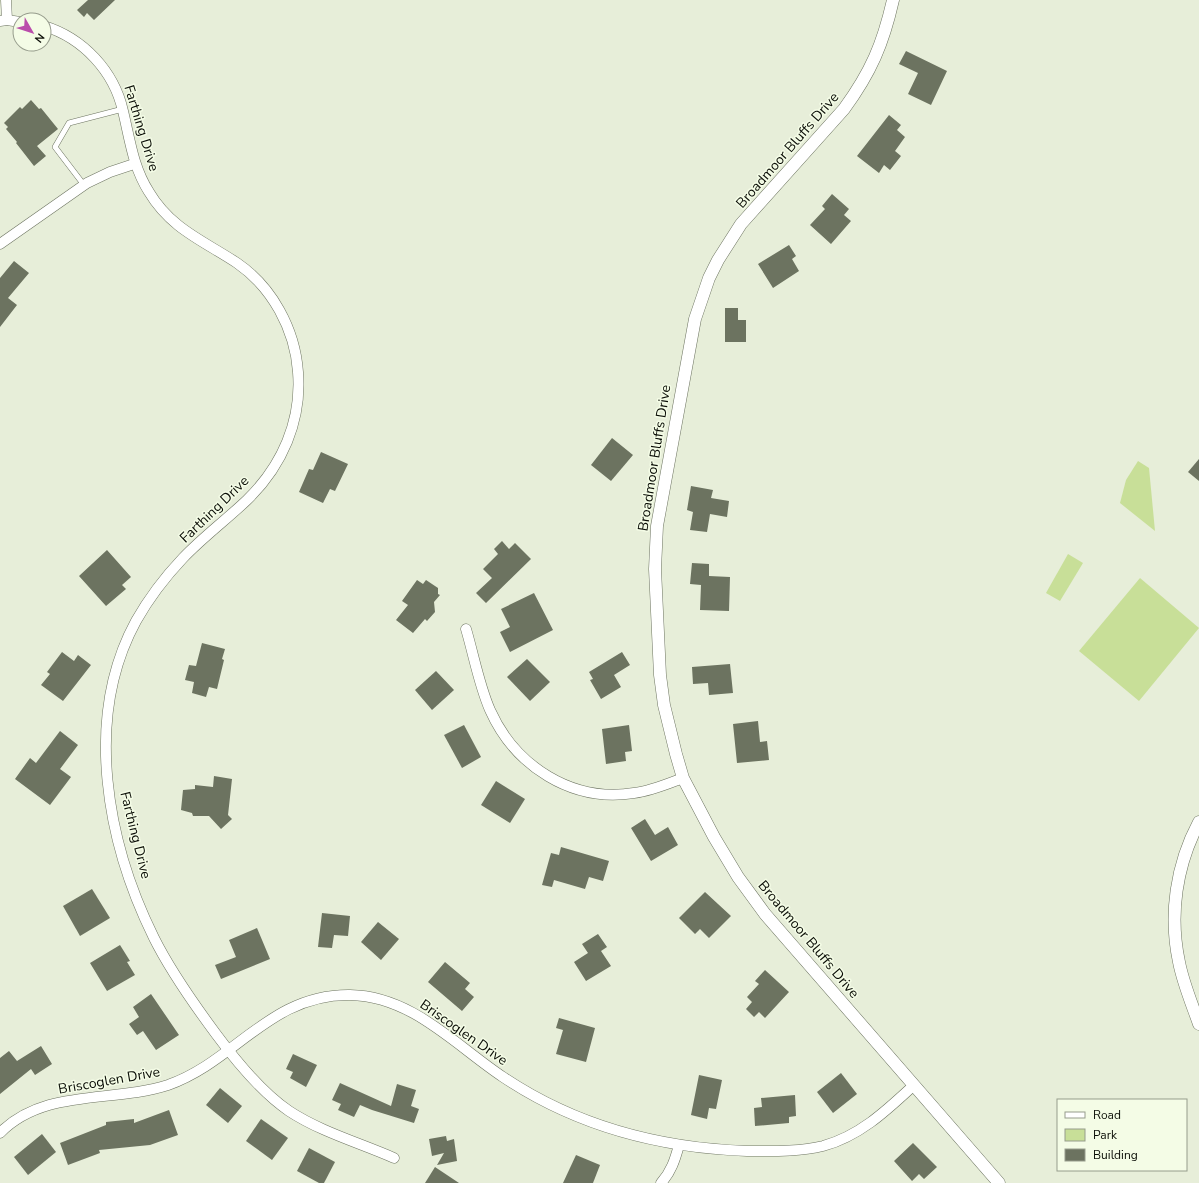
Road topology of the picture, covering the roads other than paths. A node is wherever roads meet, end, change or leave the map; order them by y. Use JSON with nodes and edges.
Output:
{"nodes":[{"id":1,"x":6,"y":0,"type":"edge"},
{"id":2,"x":893,"y":0,"type":"edge"},
{"id":3,"x":4,"y":20,"type":"edge"},
{"id":4,"x":52,"y":29,"type":"edge"},
{"id":5,"x":123,"y":109,"type":"junction"},
{"id":6,"x":134,"y":164,"type":"junction"},
{"id":7,"x":84,"y":185,"type":"junction"},
{"id":8,"x":0,"y":244,"type":"edge"},
{"id":9,"x":466,"y":629,"type":"dead end"},
{"id":10,"x":683,"y":778,"type":"junction"},
{"id":11,"x":1199,"y":822,"type":"edge"},
{"id":12,"x":1199,"y":1024,"type":"edge"},
{"id":13,"x":229,"y":1050,"type":"junction"},
{"id":14,"x":914,"y":1085,"type":"junction"},
{"id":15,"x":0,"y":1133,"type":"edge"},
{"id":16,"x":679,"y":1145,"type":"junction"},
{"id":17,"x":394,"y":1158,"type":"dead end"},
{"id":18,"x":660,"y":1183,"type":"edge"},
{"id":19,"x":999,"y":1183,"type":"edge"}],
"edges":[{"from":1,"to":3,"type":"street"},
{"from":2,"to":10,"type":"street","name":"Broadmoor Bluffs Drive"},
{"from":4,"to":5,"type":"street","name":"Farthing Drive"},
{"from":5,"to":6,"type":"street","name":"Farthing Drive"},
{"from":5,"to":7,"type":"lane"},
{"from":6,"to":7,"type":"street"},
{"from":6,"to":13,"type":"street","name":"Farthing Drive"},
{"from":7,"to":8,"type":"street"},
{"from":9,"to":10,"type":"street"},
{"from":10,"to":14,"type":"street","name":"Broadmoor Bluffs Drive"},
{"from":11,"to":12,"type":"street"},
{"from":13,"to":15,"type":"street","name":"Briscoglen Drive"},
{"from":13,"to":16,"type":"street","name":"Briscoglen Drive"},
{"from":13,"to":17,"type":"street","name":"Farthing Drive"},
{"from":14,"to":16,"type":"street","name":"Briscoglen Drive"},
{"from":14,"to":19,"type":"street","name":"Broadmoor Bluffs Drive"},
{"from":16,"to":18,"type":"street"}]}
